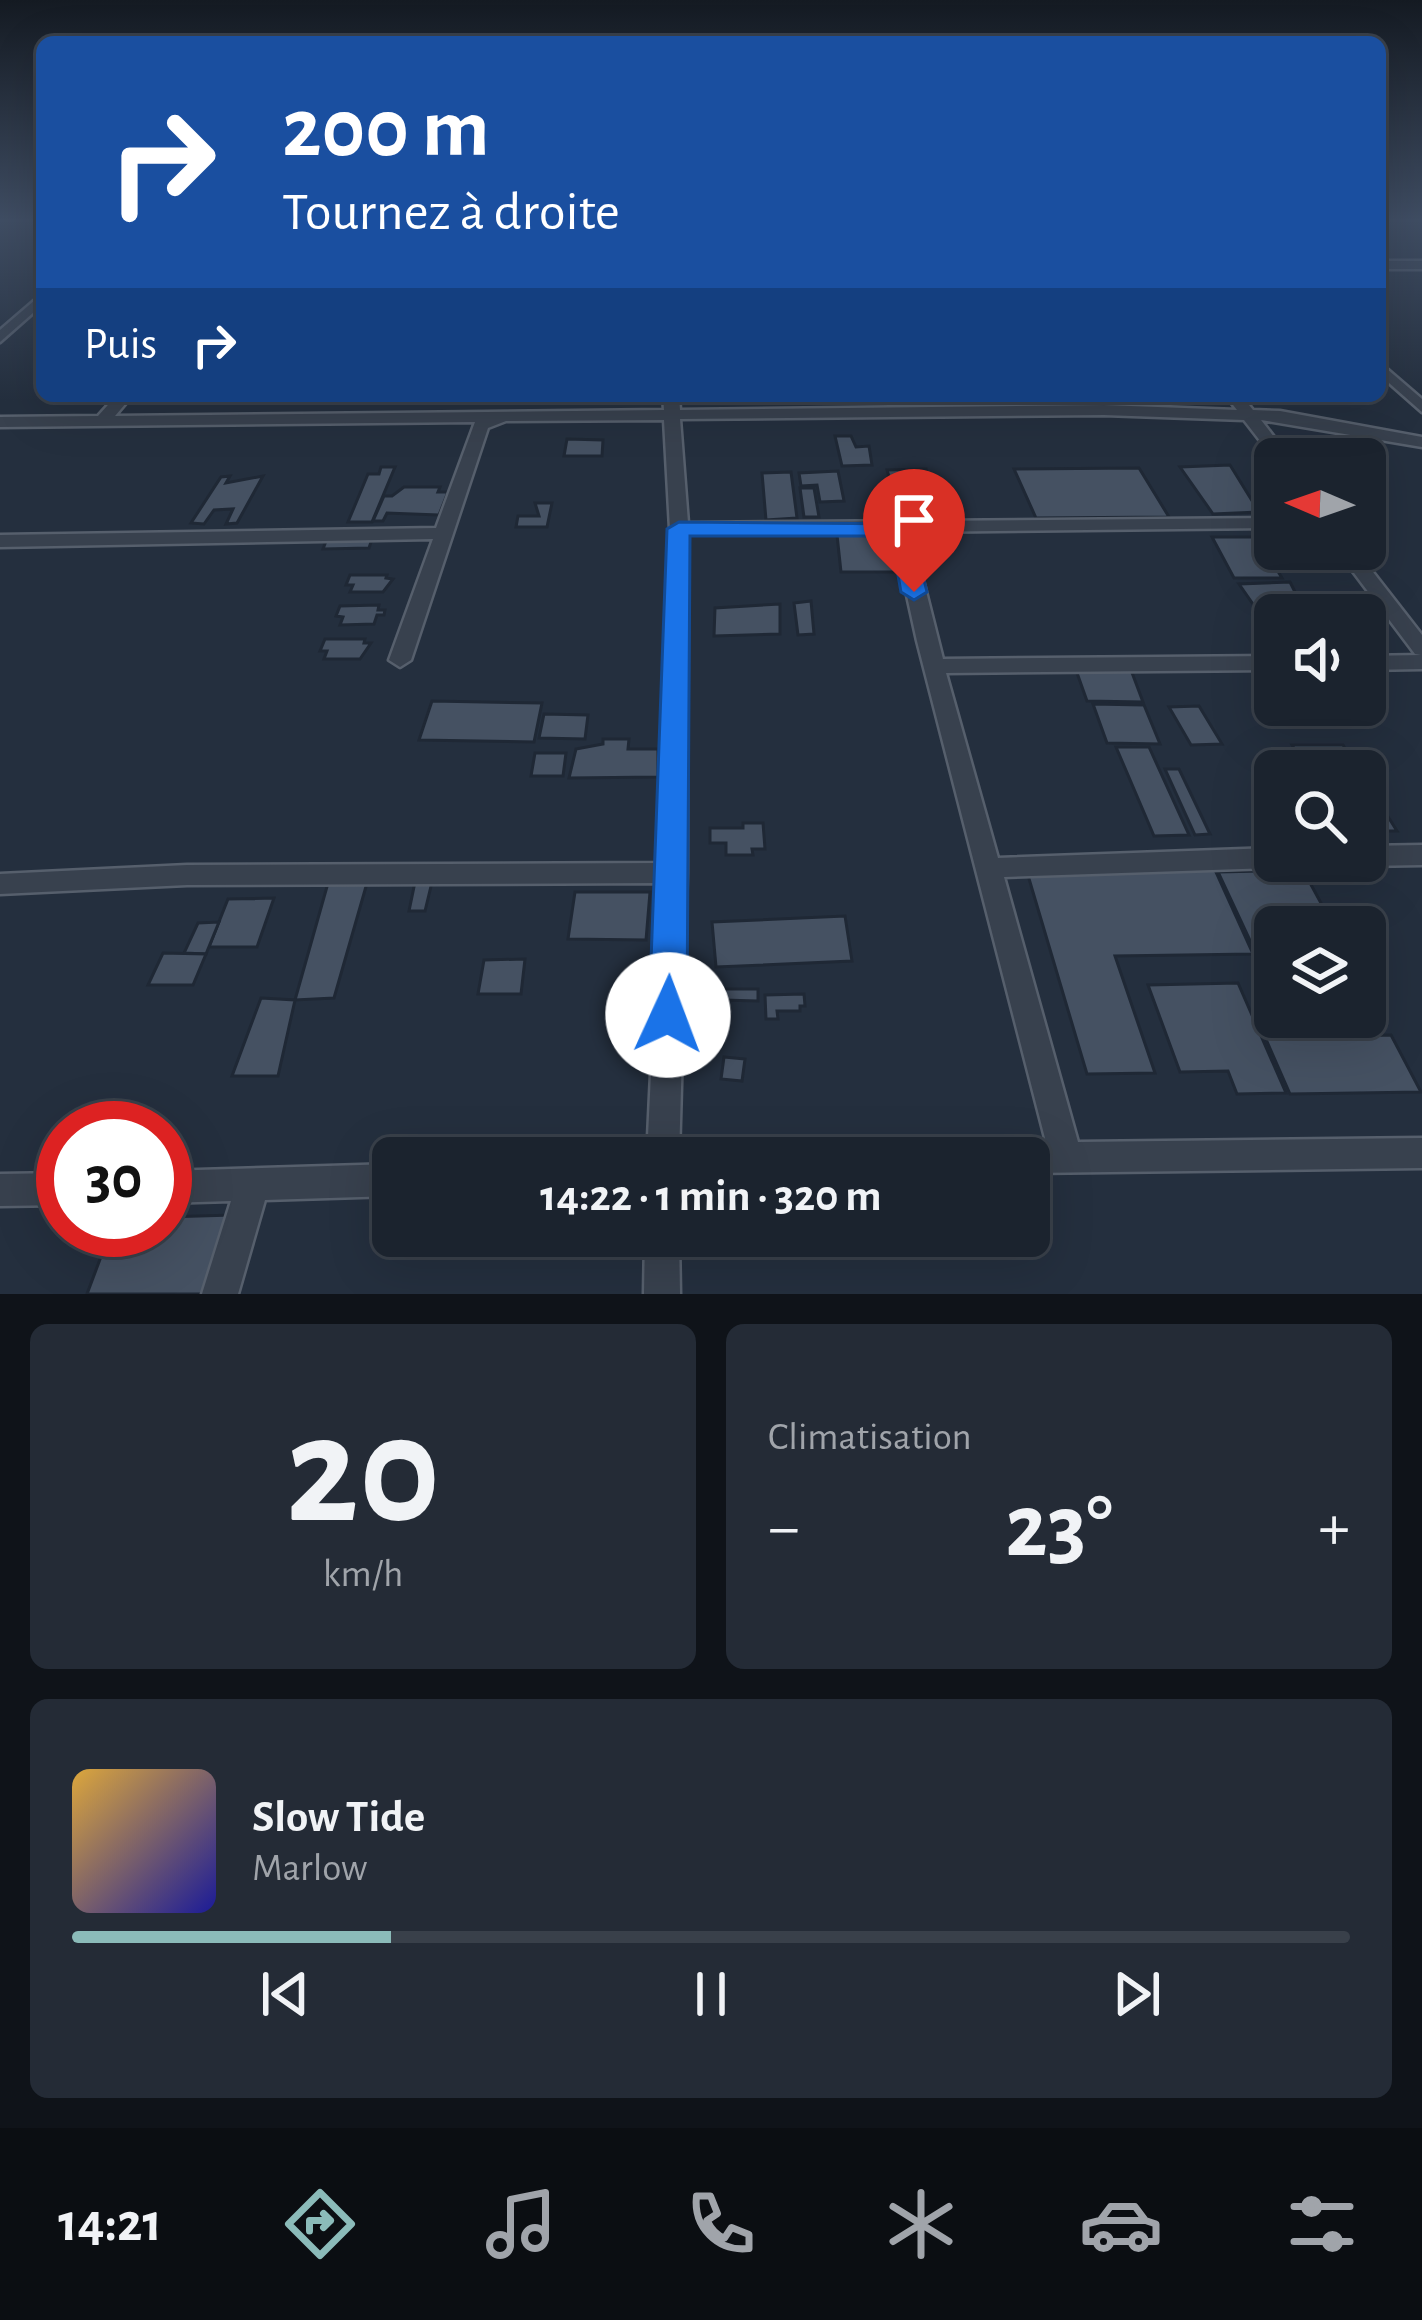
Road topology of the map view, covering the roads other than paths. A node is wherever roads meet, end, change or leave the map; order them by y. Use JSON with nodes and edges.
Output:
{"nodes":[{"id":1,"x":36,"y":304,"type":"edge"},
{"id":2,"x":0,"y":338,"type":"edge"},
{"id":3,"x":1386,"y":373,"type":"edge"},
{"id":4,"x":119,"y":402,"type":"edge"},
{"id":5,"x":858,"y":402,"type":"edge"},
{"id":6,"x":1239,"y":402,"type":"edge"},
{"id":7,"x":671,"y":405,"type":"edge"},
{"id":8,"x":1422,"y":407,"type":"edge"},
{"id":9,"x":841,"y":413,"type":"junction"},
{"id":10,"x":512,"y":416,"type":"junction"},
{"id":11,"x":1252,"y":417,"type":"junction"},
{"id":12,"x":102,"y":421,"type":"junction"},
{"id":13,"x":0,"y":422,"type":"edge"},
{"id":14,"x":1268,"y":438,"type":"edge"},
{"id":15,"x":1422,"y":442,"type":"edge"},
{"id":16,"x":1254,"y":523,"type":"edge"},
{"id":17,"x":679,"y":529,"type":"junction"},
{"id":18,"x":901,"y":529,"type":"junction"},
{"id":19,"x":444,"y":533,"type":"junction"},
{"id":20,"x":3,"y":545,"type":"edge"},
{"id":21,"x":1362,"y":570,"type":"edge"},
{"id":22,"x":1422,"y":649,"type":"edge"},
{"id":23,"x":400,"y":661,"type":"dead end"},
{"id":24,"x":1422,"y":662,"type":"edge"},
{"id":25,"x":1254,"y":663,"type":"edge"},
{"id":26,"x":1386,"y":663,"type":"edge"},
{"id":27,"x":937,"y":667,"type":"junction"},
{"id":28,"x":1422,"y":855,"type":"edge"},
{"id":29,"x":1386,"y":856,"type":"edge"},
{"id":30,"x":1254,"y":859,"type":"edge"},
{"id":31,"x":991,"y":868,"type":"junction"},
{"id":32,"x":674,"y":873,"type":"junction"},
{"id":33,"x":0,"y":884,"type":"edge"},
{"id":34,"x":664,"y":1137,"type":"edge"},
{"id":35,"x":1422,"y":1154,"type":"edge"},
{"id":36,"x":1050,"y":1157,"type":"edge"},
{"id":37,"x":1066,"y":1157,"type":"junction"},
{"id":38,"x":372,"y":1181,"type":"edge"},
{"id":39,"x":253,"y":1185,"type":"junction"},
{"id":40,"x":192,"y":1186,"type":"edge"},
{"id":41,"x":36,"y":1189,"type":"edge"},
{"id":42,"x":0,"y":1190,"type":"edge"},
{"id":43,"x":662,"y":1257,"type":"edge"},
{"id":44,"x":220,"y":1294,"type":"edge"},
{"id":45,"x":662,"y":1294,"type":"edge"}],
"edges":[{"from":1,"to":2,"type":"street"},
{"from":3,"to":8,"type":"street"},
{"from":4,"to":12,"type":"street"},
{"from":5,"to":9,"type":"street"},
{"from":6,"to":11,"type":"street"},
{"from":7,"to":9,"type":"street"},
{"from":7,"to":10,"type":"street"},
{"from":7,"to":17,"type":"street"},
{"from":9,"to":11,"type":"street"},
{"from":10,"to":12,"type":"street"},
{"from":10,"to":19,"type":"street"},
{"from":11,"to":14,"type":"street"},
{"from":11,"to":15,"type":"street"},
{"from":12,"to":13,"type":"street"},
{"from":16,"to":18,"type":"street"},
{"from":17,"to":18,"type":"street"},
{"from":17,"to":32,"type":"street"},
{"from":18,"to":27,"type":"street"},
{"from":19,"to":20,"type":"street"},
{"from":19,"to":23,"type":"street"},
{"from":21,"to":22,"type":"street"},
{"from":24,"to":26,"type":"street"},
{"from":25,"to":27,"type":"street"},
{"from":27,"to":31,"type":"street"},
{"from":28,"to":29,"type":"street"},
{"from":30,"to":31,"type":"street"},
{"from":31,"to":37,"type":"street"},
{"from":32,"to":33,"type":"street"},
{"from":32,"to":34,"type":"street"},
{"from":35,"to":37,"type":"street"},
{"from":36,"to":37,"type":"street"},
{"from":38,"to":39,"type":"street"},
{"from":39,"to":40,"type":"street"},
{"from":39,"to":44,"type":"street"},
{"from":41,"to":42,"type":"street"},
{"from":43,"to":45,"type":"street"}]}
